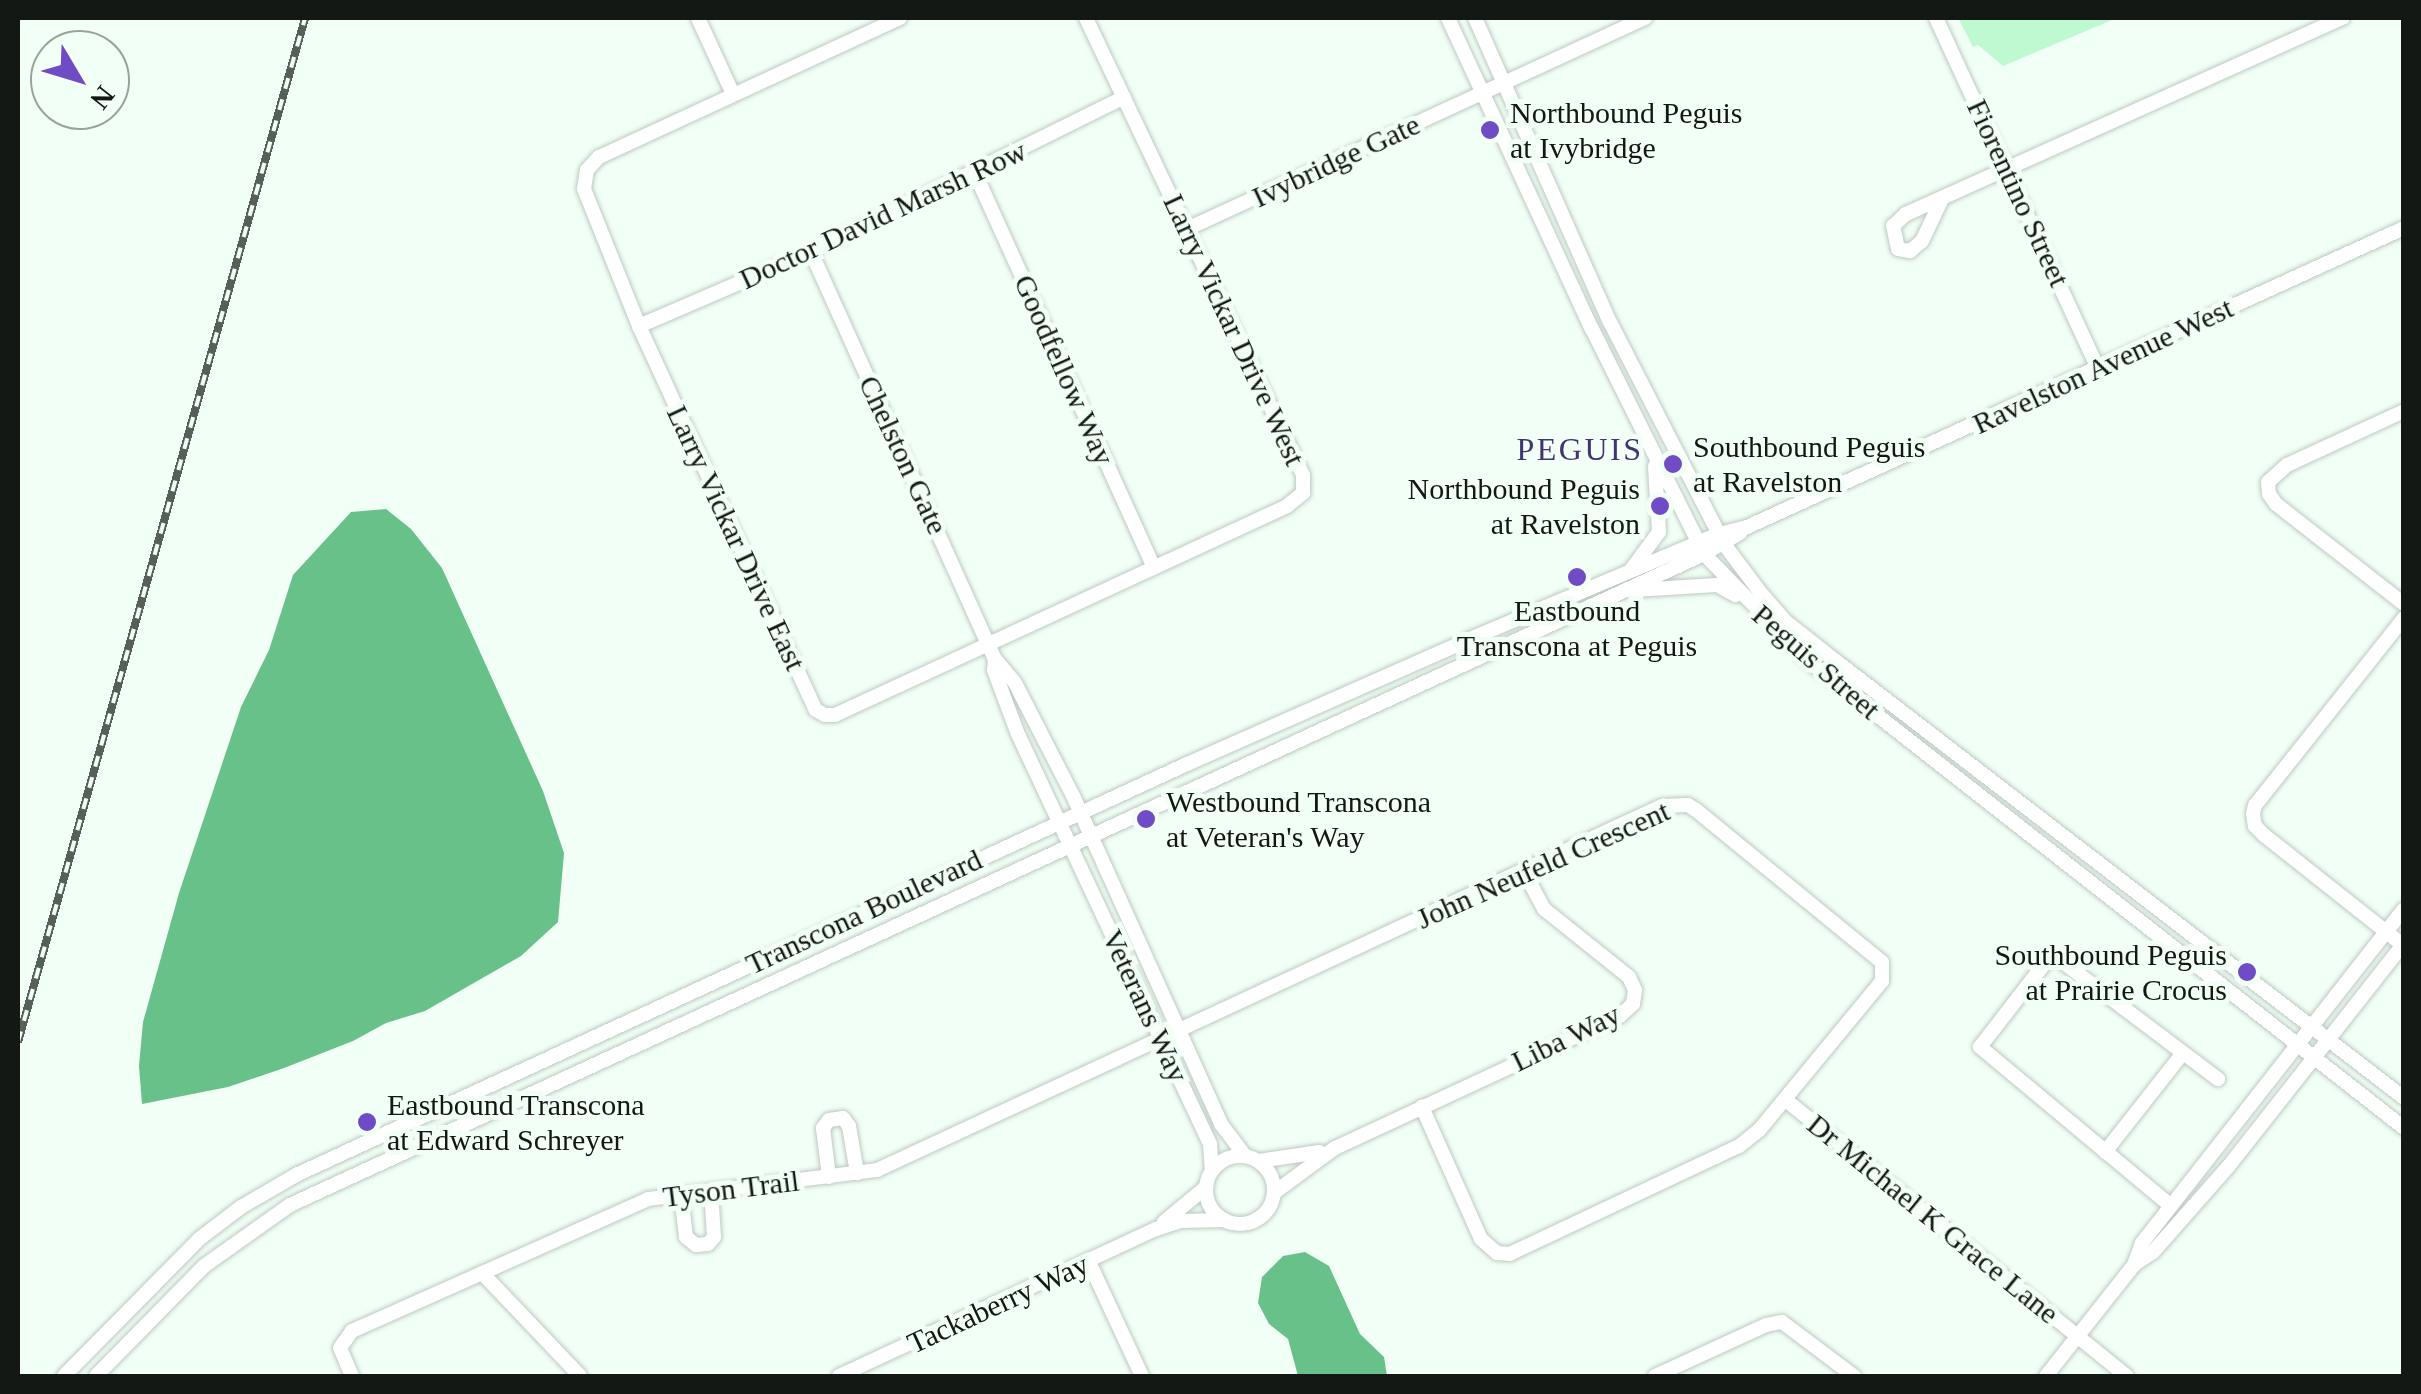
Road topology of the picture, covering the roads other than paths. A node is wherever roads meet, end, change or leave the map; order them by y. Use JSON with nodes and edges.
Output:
{"nodes":[{"id":1,"x":698,"y":18,"type":"edge"},
{"id":2,"x":900,"y":18,"type":"edge"},
{"id":3,"x":1086,"y":18,"type":"edge"},
{"id":4,"x":1448,"y":18,"type":"edge"},
{"id":5,"x":1475,"y":18,"type":"edge"},
{"id":6,"x":1645,"y":18,"type":"edge"},
{"id":7,"x":1936,"y":18,"type":"edge"},
{"id":8,"x":2343,"y":18,"type":"edge"},
{"id":9,"x":1505,"y":82,"type":"junction"},
{"id":10,"x":1482,"y":93,"type":"junction"},
{"id":11,"x":733,"y":94,"type":"junction"},
{"id":12,"x":1124,"y":98,"type":"junction"},
{"id":13,"x":2008,"y":169,"type":"junction"},
{"id":14,"x":974,"y":173,"type":"junction"},
{"id":15,"x":1942,"y":199,"type":"dead end"},
{"id":16,"x":1189,"y":228,"type":"junction"},
{"id":17,"x":2404,"y":228,"type":"edge"},
{"id":18,"x":810,"y":252,"type":"junction"},
{"id":19,"x":639,"y":326,"type":"junction"},
{"id":20,"x":2098,"y":369,"type":"junction"},
{"id":21,"x":2404,"y":411,"type":"edge"},
{"id":22,"x":1653,"y":455,"type":"junction"},
{"id":23,"x":1722,"y":539,"type":"junction"},
{"id":24,"x":1701,"y":548,"type":"junction"},
{"id":25,"x":1154,"y":566,"type":"junction"},
{"id":26,"x":1627,"y":574,"type":"junction"},
{"id":27,"x":1618,"y":592,"type":"junction"},
{"id":28,"x":1744,"y":600,"type":"junction"},
{"id":29,"x":2404,"y":604,"type":"edge"},
{"id":30,"x":2404,"y":618,"type":"edge"},
{"id":31,"x":993,"y":651,"type":"junction"},
{"id":32,"x":1081,"y":812,"type":"junction"},
{"id":33,"x":1058,"y":823,"type":"junction"},
{"id":34,"x":1091,"y":834,"type":"junction"},
{"id":35,"x":1068,"y":844,"type":"junction"},
{"id":36,"x":1524,"y":871,"type":"junction"},
{"id":37,"x":2404,"y":909,"type":"edge"},
{"id":38,"x":2385,"y":932,"type":"junction"},
{"id":39,"x":2403,"y":945,"type":"edge"},
{"id":40,"x":2312,"y":1027,"type":"junction"},
{"id":41,"x":1176,"y":1028,"type":"junction"},
{"id":42,"x":1160,"y":1036,"type":"junction"},
{"id":43,"x":2329,"y":1040,"type":"junction"},
{"id":44,"x":2298,"y":1044,"type":"junction"},
{"id":45,"x":2183,"y":1053,"type":"junction"},
{"id":46,"x":2315,"y":1058,"type":"junction"},
{"id":47,"x":2218,"y":1079,"type":"dead end"},
{"id":48,"x":2404,"y":1098,"type":"edge"},
{"id":49,"x":1787,"y":1101,"type":"junction"},
{"id":50,"x":1422,"y":1107,"type":"junction"},
{"id":51,"x":2404,"y":1128,"type":"edge"},
{"id":52,"x":1335,"y":1148,"type":"junction"},
{"id":53,"x":2105,"y":1152,"type":"junction"},
{"id":54,"x":1244,"y":1156,"type":"junction"},
{"id":55,"x":1259,"y":1161,"type":"junction"},
{"id":56,"x":1212,"y":1170,"type":"junction"},
{"id":57,"x":857,"y":1173,"type":"junction"},
{"id":58,"x":828,"y":1177,"type":"junction"},
{"id":59,"x":1206,"y":1187,"type":"junction"},
{"id":60,"x":711,"y":1192,"type":"junction"},
{"id":61,"x":1275,"y":1192,"type":"junction"},
{"id":62,"x":681,"y":1195,"type":"junction"},
{"id":63,"x":2172,"y":1206,"type":"junction"},
{"id":64,"x":1224,"y":1220,"type":"junction"},
{"id":65,"x":1156,"y":1228,"type":"junction"},
{"id":66,"x":1088,"y":1262,"type":"junction"},
{"id":67,"x":2134,"y":1264,"type":"junction"},
{"id":68,"x":482,"y":1273,"type":"junction"},
{"id":69,"x":2078,"y":1337,"type":"junction"},
{"id":70,"x":64,"y":1376,"type":"edge"},
{"id":71,"x":96,"y":1376,"type":"edge"},
{"id":72,"x":352,"y":1376,"type":"edge"},
{"id":73,"x":580,"y":1376,"type":"edge"},
{"id":74,"x":840,"y":1376,"type":"edge"},
{"id":75,"x":1142,"y":1376,"type":"edge"},
{"id":76,"x":1655,"y":1376,"type":"edge"},
{"id":77,"x":1854,"y":1376,"type":"edge"},
{"id":78,"x":2046,"y":1376,"type":"edge"},
{"id":79,"x":2127,"y":1376,"type":"edge"}],
"edges":[{"from":1,"to":11,"type":"street"},
{"from":2,"to":11,"type":"street"},
{"from":3,"to":12,"type":"street","name":"Larry Vickar Drive West"},
{"from":4,"to":10,"type":"street","name":"Peguis Street"},
{"from":5,"to":9,"type":"street","name":"Peguis Street"},
{"from":6,"to":9,"type":"street","name":"Ivybridge Gate"},
{"from":7,"to":13,"type":"street","name":"Fiorentino Street"},
{"from":8,"to":13,"type":"street"},
{"from":9,"to":10,"type":"street","name":"Ivybridge Gate"},
{"from":9,"to":23,"type":"street","name":"Peguis Street"},
{"from":10,"to":16,"type":"street","name":"Ivybridge Gate"},
{"from":10,"to":22,"type":"street","name":"Peguis Street"},
{"from":11,"to":19,"type":"street","name":"Larry Vickar Drive East"},
{"from":12,"to":14,"type":"street","name":"Doctor David Marsh Row"},
{"from":12,"to":16,"type":"street","name":"Larry Vickar Drive West"},
{"from":13,"to":15,"type":"street"},
{"from":13,"to":20,"type":"street","name":"Fiorentino Street"},
{"from":14,"to":18,"type":"street","name":"Doctor David Marsh Row"},
{"from":14,"to":25,"type":"street","name":"Goodfellow Way"},
{"from":16,"to":25,"type":"street","name":"Larry Vickar Drive West"},
{"from":17,"to":20,"type":"street","name":"Ravelston Avenue West"},
{"from":18,"to":19,"type":"street","name":"Doctor David Marsh Row"},
{"from":18,"to":31,"type":"street","name":"Chelston Gate"},
{"from":19,"to":31,"type":"street","name":"Larry Vickar Drive East"},
{"from":20,"to":23,"type":"street","name":"Ravelston Avenue West"},
{"from":21,"to":29,"type":"street"},
{"from":22,"to":24,"type":"street","name":"Peguis Street"},
{"from":22,"to":26,"type":"street"},
{"from":23,"to":24,"type":"street","name":"Transcona Boulevard"},
{"from":23,"to":40,"type":"street","name":"Peguis Street"},
{"from":24,"to":26,"type":"street","name":"Transcona Boulevard"},
{"from":24,"to":27,"type":"street","name":"Transcona Boulevard"},
{"from":24,"to":28,"type":"street","name":"Peguis Street"},
{"from":25,"to":31,"type":"street","name":"Larry Vickar Drive West"},
{"from":26,"to":32,"type":"street","name":"Transcona Boulevard"},
{"from":27,"to":28,"type":"street"},
{"from":27,"to":34,"type":"street","name":"Transcona Boulevard"},
{"from":28,"to":44,"type":"street","name":"Peguis Street"},
{"from":30,"to":38,"type":"street"},
{"from":31,"to":32,"type":"street","name":"Chelston Gate"},
{"from":31,"to":33,"type":"street","name":"Chelston Gate"},
{"from":32,"to":33,"type":"street","name":"Transcona Boulevard"},
{"from":32,"to":34,"type":"street","name":"Chelston Gate"},
{"from":33,"to":35,"type":"street","name":"Chelston Gate"},
{"from":33,"to":70,"type":"street","name":"Transcona Boulevard"},
{"from":34,"to":35,"type":"street","name":"Transcona Boulevard"},
{"from":34,"to":41,"type":"street","name":"Veterans Way"},
{"from":35,"to":42,"type":"street","name":"Veterans Way"},
{"from":35,"to":71,"type":"street","name":"Transcona Boulevard"},
{"from":36,"to":41,"type":"street","name":"John Neufeld Crescent"},
{"from":36,"to":49,"type":"street","name":"John Neufeld Crescent"},
{"from":36,"to":50,"type":"street","name":"Liba Way"},
{"from":37,"to":38,"type":"street"},
{"from":38,"to":39,"type":"street"},
{"from":38,"to":40,"type":"street"},
{"from":39,"to":43,"type":"street"},
{"from":40,"to":43,"type":"street","name":"Peguis Street"},
{"from":40,"to":44,"type":"street"},
{"from":41,"to":42,"type":"street","name":"John Neufeld Crescent"},
{"from":41,"to":54,"type":"street","name":"Veterans Way"},
{"from":42,"to":56,"type":"street","name":"Veterans Way"},
{"from":42,"to":57,"type":"street","name":"Tyson Trail"},
{"from":43,"to":46,"type":"street"},
{"from":43,"to":48,"type":"street","name":"Peguis Street"},
{"from":44,"to":46,"type":"street","name":"Peguis Street"},
{"from":44,"to":63,"type":"street"},
{"from":45,"to":47,"type":"street"},
{"from":45,"to":53,"type":"street"},
{"from":45,"to":53,"type":"street"},
{"from":46,"to":51,"type":"street","name":"Peguis Street"},
{"from":46,"to":67,"type":"street"},
{"from":49,"to":50,"type":"street","name":"John Neufeld Crescent"},
{"from":49,"to":69,"type":"street","name":"Dr Michael K Grace Lane"},
{"from":50,"to":52,"type":"street","name":"Liba Way"},
{"from":52,"to":55,"type":"street","name":"Liba Way"},
{"from":52,"to":61,"type":"street","name":"Liba Way"},
{"from":53,"to":63,"type":"street"},
{"from":54,"to":55,"type":"street"},
{"from":54,"to":56,"type":"street"},
{"from":55,"to":61,"type":"street"},
{"from":56,"to":59,"type":"street"},
{"from":57,"to":58,"type":"street","name":"Tyson Trail"},
{"from":57,"to":58,"type":"street"},
{"from":58,"to":60,"type":"street","name":"Tyson Trail"},
{"from":59,"to":64,"type":"street"},
{"from":59,"to":65,"type":"street"},
{"from":60,"to":62,"type":"street","name":"Tyson Trail"},
{"from":60,"to":62,"type":"street"},
{"from":61,"to":64,"type":"street"},
{"from":62,"to":68,"type":"street","name":"Tyson Trail"},
{"from":63,"to":67,"type":"street"},
{"from":64,"to":65,"type":"street"},
{"from":65,"to":66,"type":"street","name":"Tackaberry Way"},
{"from":66,"to":74,"type":"street","name":"Tackaberry Way"},
{"from":66,"to":75,"type":"street"},
{"from":67,"to":69,"type":"street"},
{"from":68,"to":72,"type":"street","name":"Tyson Trail"},
{"from":68,"to":73,"type":"street"},
{"from":69,"to":78,"type":"street"},
{"from":69,"to":79,"type":"street","name":"Dr Michael K Grace Lane"},
{"from":76,"to":77,"type":"street"}]}
